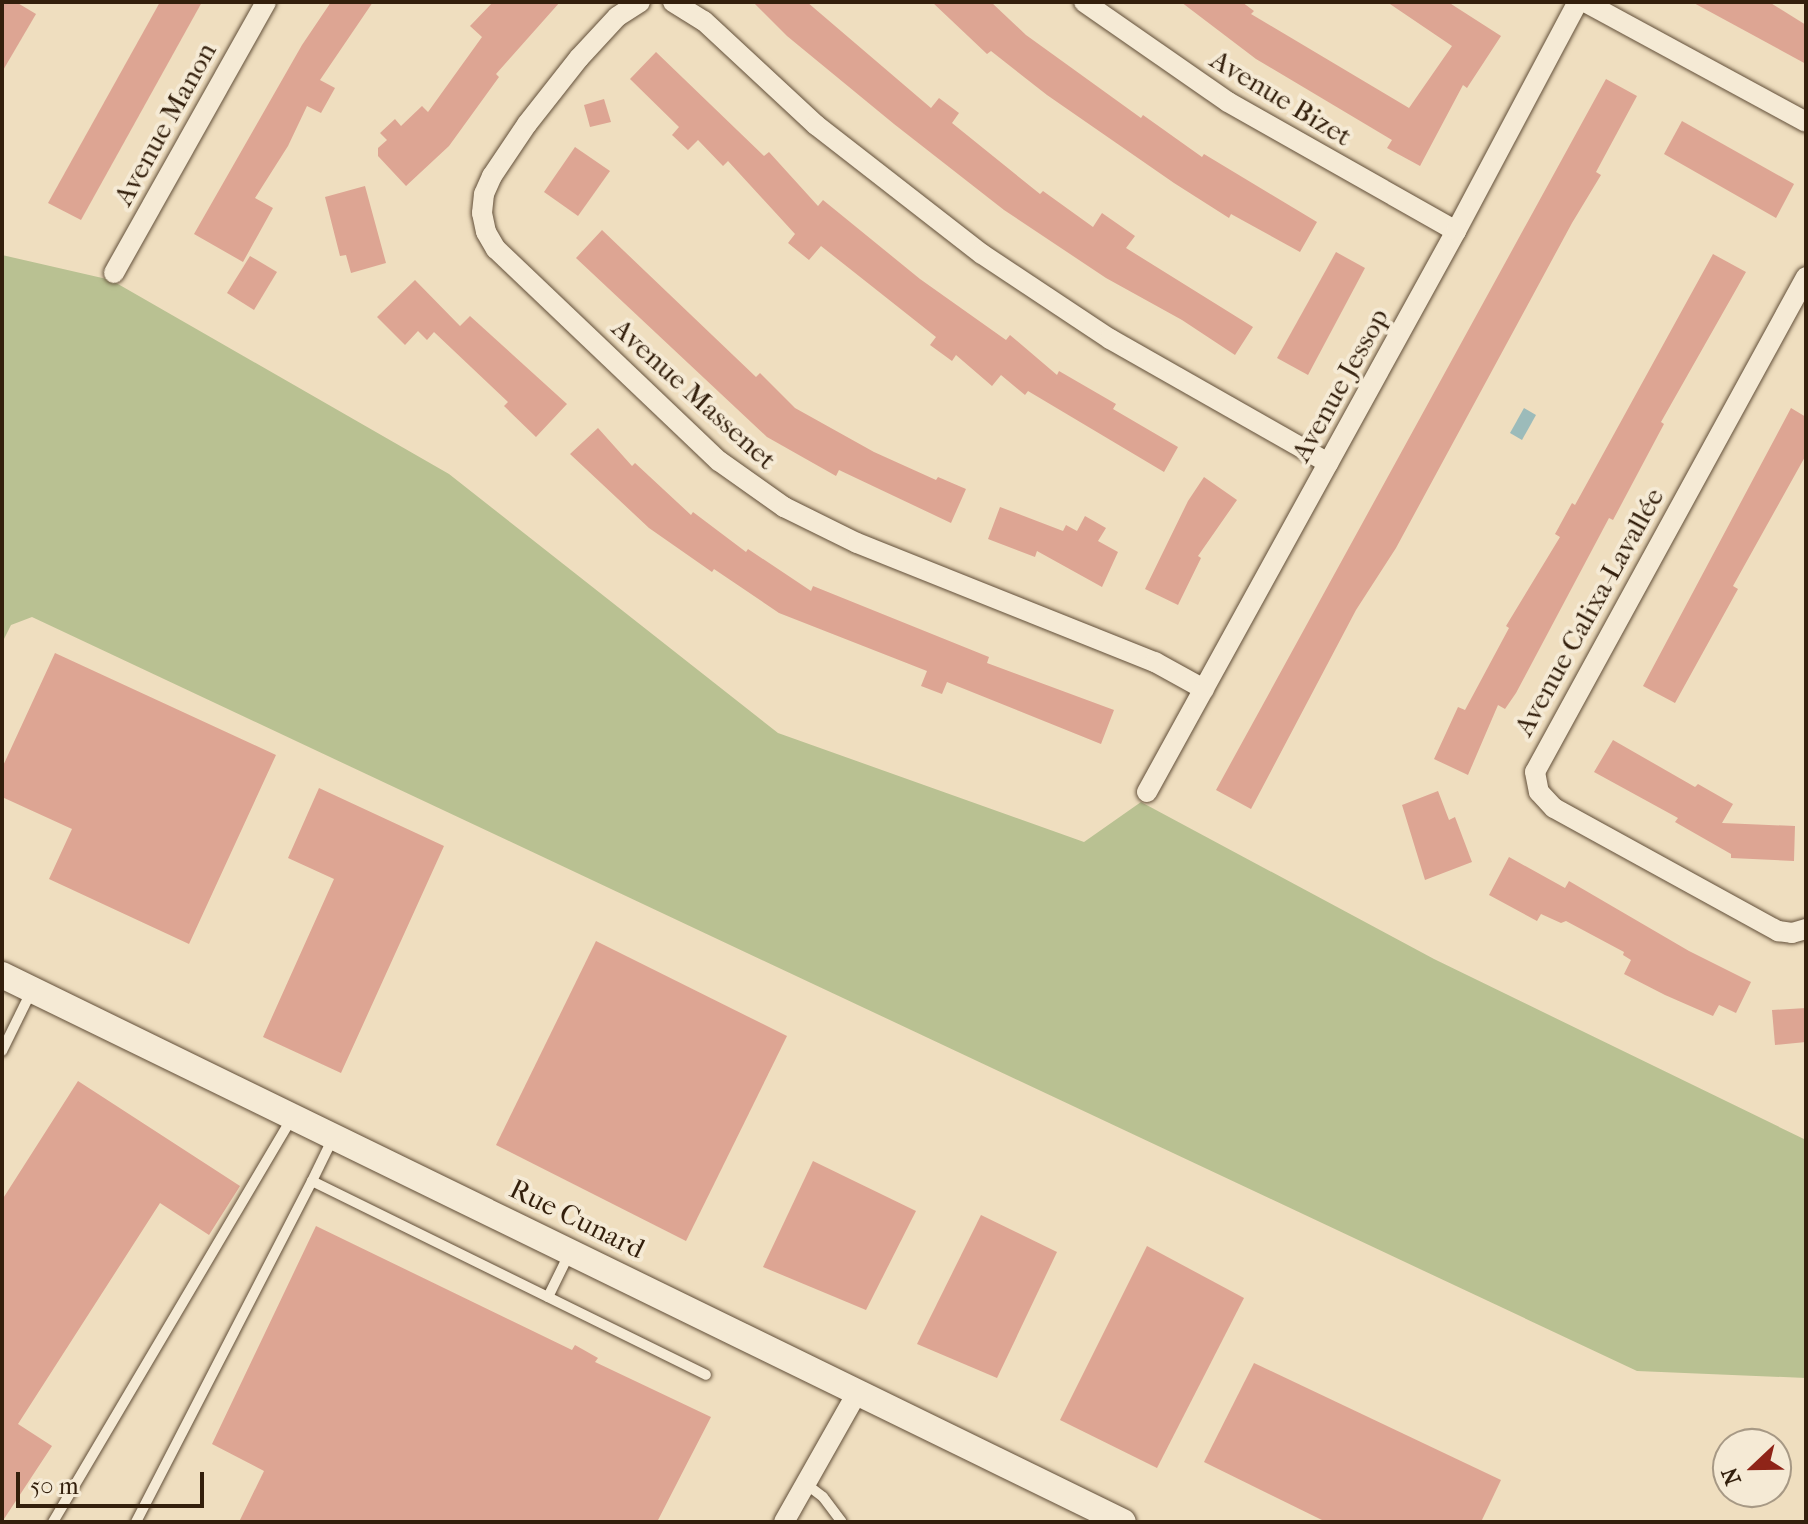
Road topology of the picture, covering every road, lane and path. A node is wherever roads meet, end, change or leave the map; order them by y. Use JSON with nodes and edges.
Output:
{"nodes":[{"id":1,"x":266,"y":2,"type":"edge"},
{"id":2,"x":640,"y":2,"type":"edge"},
{"id":3,"x":673,"y":2,"type":"edge"},
{"id":4,"x":1084,"y":2,"type":"edge"},
{"id":5,"x":1578,"y":2,"type":"edge"},
{"id":6,"x":1585,"y":2,"type":"edge"},
{"id":7,"x":1806,"y":122,"type":"edge"},
{"id":8,"x":1456,"y":231,"type":"junction"},
{"id":9,"x":114,"y":273,"type":"dead end"},
{"id":10,"x":1806,"y":277,"type":"edge"},
{"id":11,"x":1328,"y":463,"type":"junction"},
{"id":12,"x":1204,"y":689,"type":"junction"},
{"id":13,"x":1147,"y":792,"type":"dead end"},
{"id":14,"x":1806,"y":929,"type":"edge"},
{"id":15,"x":2,"y":975,"type":"edge"},
{"id":16,"x":32,"y":990,"type":"junction"},
{"id":17,"x":2,"y":1051,"type":"edge"},
{"id":18,"x":293,"y":1116,"type":"junction"},
{"id":19,"x":334,"y":1137,"type":"junction"},
{"id":20,"x":312,"y":1181,"type":"junction"},
{"id":21,"x":570,"y":1251,"type":"junction"},
{"id":22,"x":548,"y":1297,"type":"junction"},
{"id":23,"x":706,"y":1375,"type":"dead end"},
{"id":24,"x":858,"y":1391,"type":"junction"},
{"id":25,"x":806,"y":1484,"type":"junction"},
{"id":26,"x":53,"y":1522,"type":"edge"},
{"id":27,"x":136,"y":1522,"type":"edge"},
{"id":28,"x":784,"y":1522,"type":"edge"},
{"id":29,"x":842,"y":1522,"type":"edge"},
{"id":30,"x":1123,"y":1522,"type":"edge"}],
"edges":[{"from":1,"to":9,"type":"street","name":"Avenue Manon"},
{"from":2,"to":12,"type":"street","name":"Avenue Massenet"},
{"from":3,"to":11,"type":"street"},
{"from":4,"to":8,"type":"street","name":"Avenue Bizet"},
{"from":5,"to":8,"type":"street","name":"Avenue Jessop"},
{"from":6,"to":7,"type":"street"},
{"from":8,"to":11,"type":"street","name":"Avenue Jessop"},
{"from":10,"to":14,"type":"street","name":"Avenue Calixa-Lavallée"},
{"from":11,"to":12,"type":"street","name":"Avenue Jessop"},
{"from":12,"to":13,"type":"street","name":"Avenue Jessop"},
{"from":15,"to":16,"type":"street","name":"Rue Cunard"},
{"from":16,"to":17,"type":"lane"},
{"from":16,"to":18,"type":"street","name":"Rue Cunard"},
{"from":18,"to":19,"type":"street","name":"Rue Cunard"},
{"from":18,"to":26,"type":"lane"},
{"from":19,"to":20,"type":"lane"},
{"from":19,"to":21,"type":"street","name":"Rue Cunard"},
{"from":20,"to":22,"type":"lane"},
{"from":20,"to":27,"type":"lane"},
{"from":21,"to":22,"type":"lane"},
{"from":21,"to":24,"type":"street","name":"Rue Cunard"},
{"from":22,"to":23,"type":"lane"},
{"from":24,"to":25,"type":"street"},
{"from":24,"to":30,"type":"street","name":"Rue Cunard"},
{"from":25,"to":28,"type":"street"},
{"from":25,"to":29,"type":"lane"}]}
